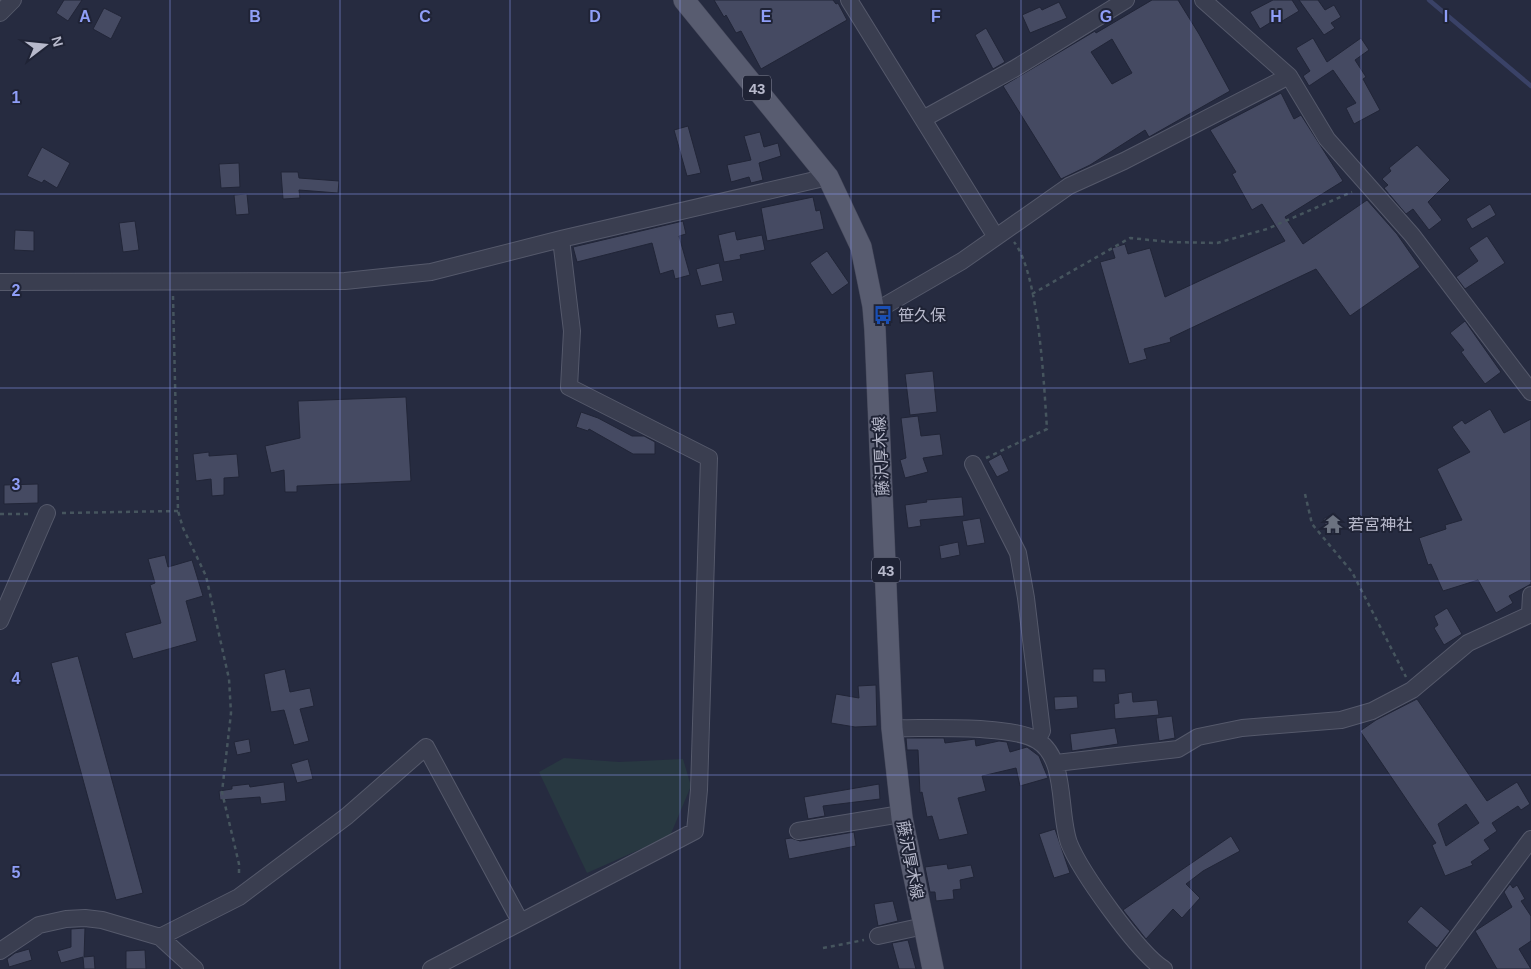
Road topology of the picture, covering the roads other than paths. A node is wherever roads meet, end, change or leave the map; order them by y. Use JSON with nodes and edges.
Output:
{"nodes":[{"id":1,"x":13,"y":0,"type":"edge"},
{"id":2,"x":848,"y":0,"type":"edge"},
{"id":3,"x":1126,"y":0,"type":"edge"},
{"id":4,"x":1203,"y":0,"type":"edge"},
{"id":5,"x":690,"y":2,"type":"edge"},
{"id":6,"x":0,"y":13,"type":"edge"},
{"id":7,"x":1288,"y":76,"type":"junction"},
{"id":8,"x":923,"y":118,"type":"junction"},
{"id":9,"x":828,"y":176,"type":"junction"},
{"id":10,"x":1000,"y":234,"type":"junction"},
{"id":11,"x":561,"y":239,"type":"junction"},
{"id":12,"x":0,"y":282,"type":"edge"},
{"id":13,"x":874,"y":312,"type":"junction"},
{"id":14,"x":1531,"y":392,"type":"edge"},
{"id":15,"x":973,"y":464,"type":"road end"},
{"id":16,"x":47,"y":513,"type":"road end"},
{"id":17,"x":1531,"y":595,"type":"edge"},
{"id":18,"x":1531,"y":613,"type":"edge"},
{"id":19,"x":0,"y":621,"type":"edge"},
{"id":20,"x":892,"y":728,"type":"junction"},
{"id":21,"x":1037,"y":740,"type":"junction"},
{"id":22,"x":1056,"y":763,"type":"junction"},
{"id":23,"x":902,"y":814,"type":"junction"},
{"id":24,"x":798,"y":830,"type":"dead end"},
{"id":25,"x":1531,"y":839,"type":"edge"},
{"id":26,"x":520,"y":921,"type":"junction"},
{"id":27,"x":924,"y":926,"type":"junction"},
{"id":28,"x":878,"y":936,"type":"road end"},
{"id":29,"x":160,"y":937,"type":"junction"},
{"id":30,"x":0,"y":951,"type":"edge"},
{"id":31,"x":195,"y":969,"type":"edge"},
{"id":32,"x":431,"y":969,"type":"edge"},
{"id":33,"x":934,"y":969,"type":"edge"},
{"id":34,"x":1164,"y":969,"type":"edge"},
{"id":35,"x":1434,"y":969,"type":"edge"}],
"edges":[{"from":1,"to":6,"type":"street"},
{"from":2,"to":8,"type":"street"},
{"from":3,"to":8,"type":"street"},
{"from":4,"to":7,"type":"street"},
{"from":5,"to":9,"type":"main road","name":"藤沢厚木線","number":"43"},
{"from":7,"to":10,"type":"street"},
{"from":7,"to":14,"type":"street"},
{"from":8,"to":10,"type":"street"},
{"from":9,"to":11,"type":"street"},
{"from":9,"to":13,"type":"main road","name":"藤沢厚木線","number":"43"},
{"from":10,"to":13,"type":"street"},
{"from":11,"to":12,"type":"street"},
{"from":11,"to":26,"type":"street"},
{"from":13,"to":20,"type":"main road","name":"藤沢厚木線","number":"43"},
{"from":15,"to":21,"type":"street"},
{"from":16,"to":19,"type":"street"},
{"from":17,"to":18,"type":"street"},
{"from":18,"to":22,"type":"street"},
{"from":20,"to":21,"type":"street"},
{"from":20,"to":23,"type":"main road","name":"藤沢厚木線","number":"43"},
{"from":21,"to":22,"type":"street"},
{"from":22,"to":34,"type":"street"},
{"from":23,"to":24,"type":"street"},
{"from":23,"to":27,"type":"main road","name":"藤沢厚木線","number":"43"},
{"from":25,"to":35,"type":"street"},
{"from":26,"to":29,"type":"street"},
{"from":26,"to":32,"type":"street"},
{"from":27,"to":28,"type":"street"},
{"from":27,"to":33,"type":"main road","name":"藤沢厚木線","number":"43"},
{"from":29,"to":30,"type":"street"},
{"from":29,"to":31,"type":"street"}]}
